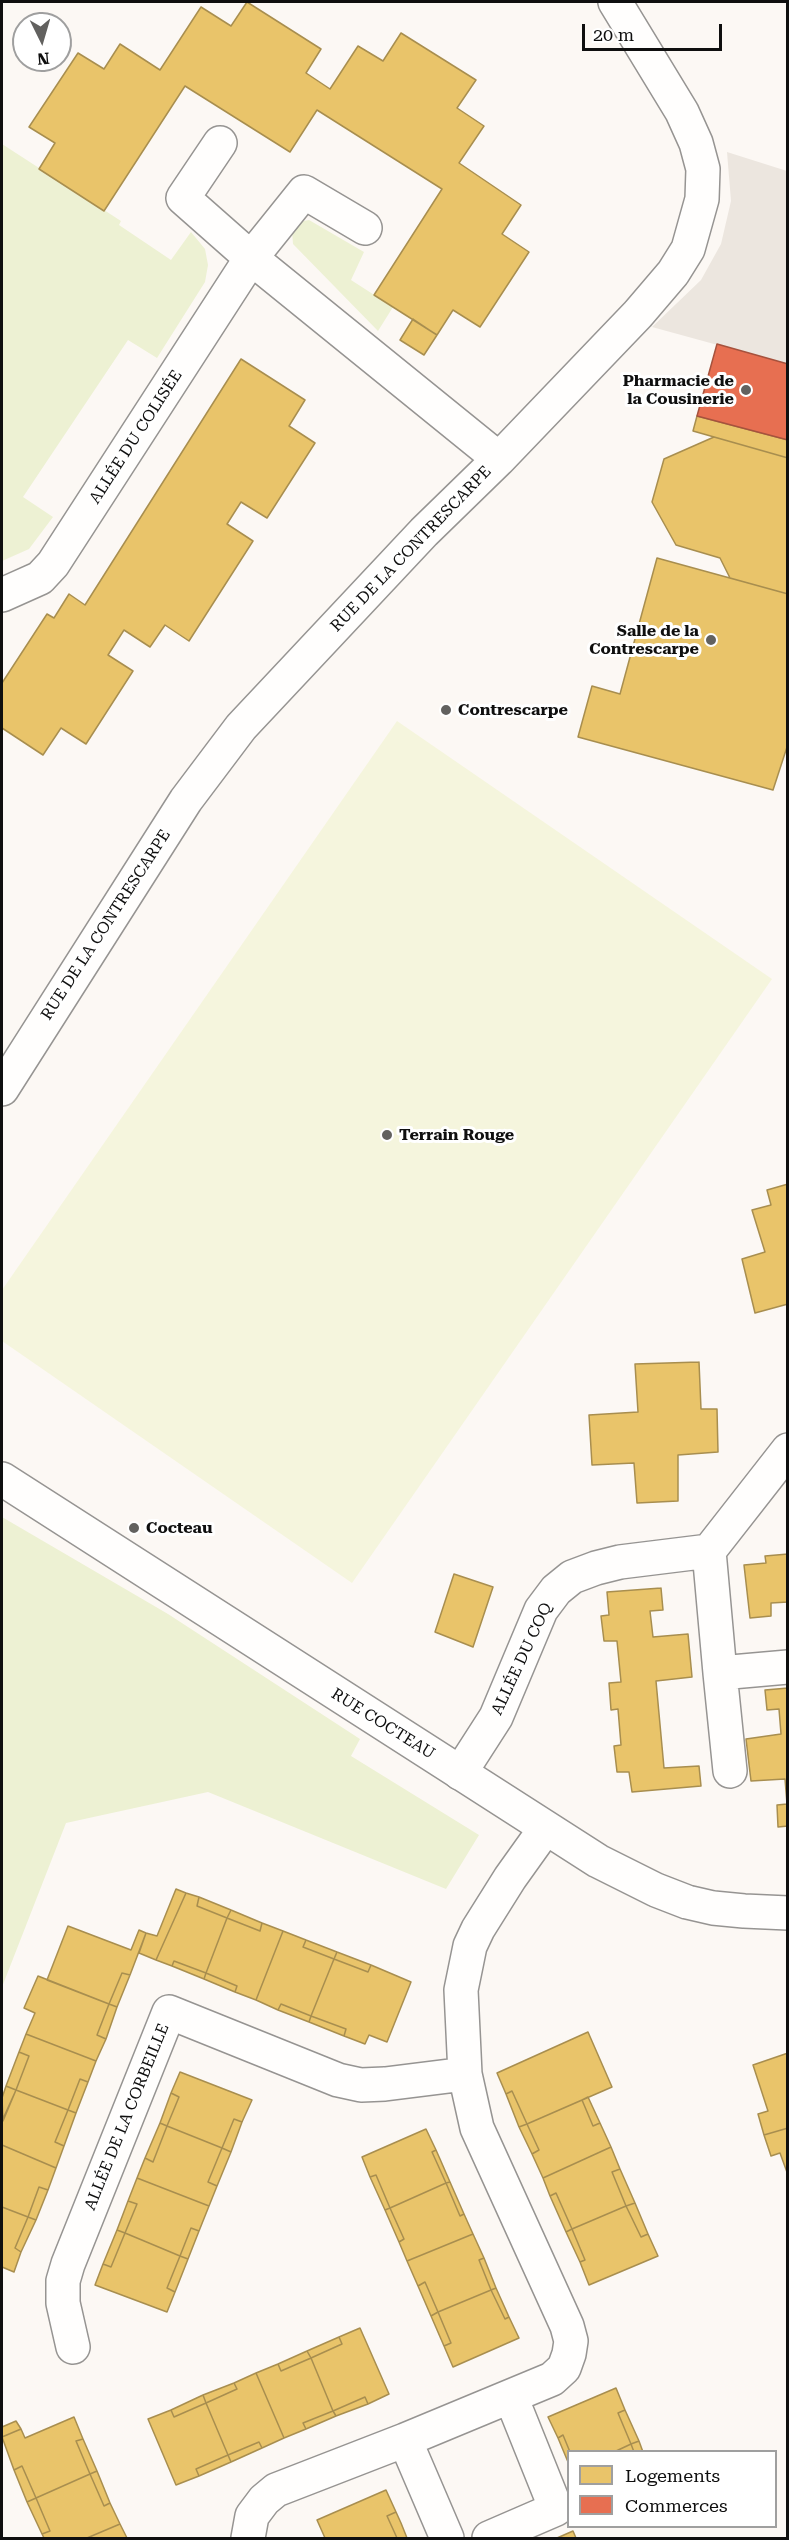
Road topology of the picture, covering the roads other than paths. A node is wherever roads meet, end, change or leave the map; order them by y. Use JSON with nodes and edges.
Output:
{"nodes":[{"id":1,"x":615,"y":2,"type":"edge"},
{"id":2,"x":220,"y":143,"type":"dead end"},
{"id":3,"x":365,"y":228,"type":"dead end"},
{"id":4,"x":251,"y":258,"type":"junction"},
{"id":5,"x":499,"y":459,"type":"junction"},
{"id":6,"x":2,"y":595,"type":"edge"},
{"id":7,"x":2,"y":1089,"type":"edge"},
{"id":8,"x":788,"y":1450,"type":"edge"},
{"id":9,"x":2,"y":1479,"type":"edge"},
{"id":10,"x":709,"y":1551,"type":"junction"},
{"id":11,"x":788,"y":1667,"type":"edge"},
{"id":12,"x":720,"y":1673,"type":"junction"},
{"id":13,"x":730,"y":1771,"type":"dead end"},
{"id":14,"x":460,"y":1773,"type":"junction"},
{"id":15,"x":545,"y":1829,"type":"junction"},
{"id":16,"x":788,"y":1913,"type":"edge"},
{"id":17,"x":465,"y":2074,"type":"junction"},
{"id":18,"x":73,"y":2347,"type":"dead end"},
{"id":19,"x":511,"y":2397,"type":"junction"},
{"id":20,"x":405,"y":2440,"type":"junction"},
{"id":21,"x":248,"y":2538,"type":"edge"},
{"id":22,"x":447,"y":2538,"type":"edge"},
{"id":23,"x":489,"y":2538,"type":"edge"}],
"edges":[{"from":1,"to":5,"type":"street","name":"RUE DE LA CONTRESCARPE"},
{"from":2,"to":4,"type":"street"},
{"from":3,"to":4,"type":"street","name":"ALLÉE DU COLISÉE"},
{"from":4,"to":5,"type":"street"},
{"from":4,"to":6,"type":"street","name":"ALLÉE DU COLISÉE"},
{"from":5,"to":7,"type":"street","name":"RUE DE LA CONTRESCARPE"},
{"from":8,"to":10,"type":"street"},
{"from":9,"to":14,"type":"street","name":"RUE COCTEAU"},
{"from":10,"to":12,"type":"street"},
{"from":10,"to":14,"type":"street","name":"ALLÉE DU COQ"},
{"from":11,"to":12,"type":"street"},
{"from":12,"to":13,"type":"street"},
{"from":14,"to":15,"type":"street","name":"RUE COCTEAU"},
{"from":15,"to":16,"type":"street","name":"RUE COCTEAU"},
{"from":15,"to":17,"type":"street"},
{"from":17,"to":18,"type":"street","name":"ALLÉE DE LA CORBEILLE"},
{"from":17,"to":19,"type":"street"},
{"from":19,"to":20,"type":"street"},
{"from":19,"to":23,"type":"street"},
{"from":20,"to":21,"type":"street"},
{"from":20,"to":22,"type":"street"}]}
